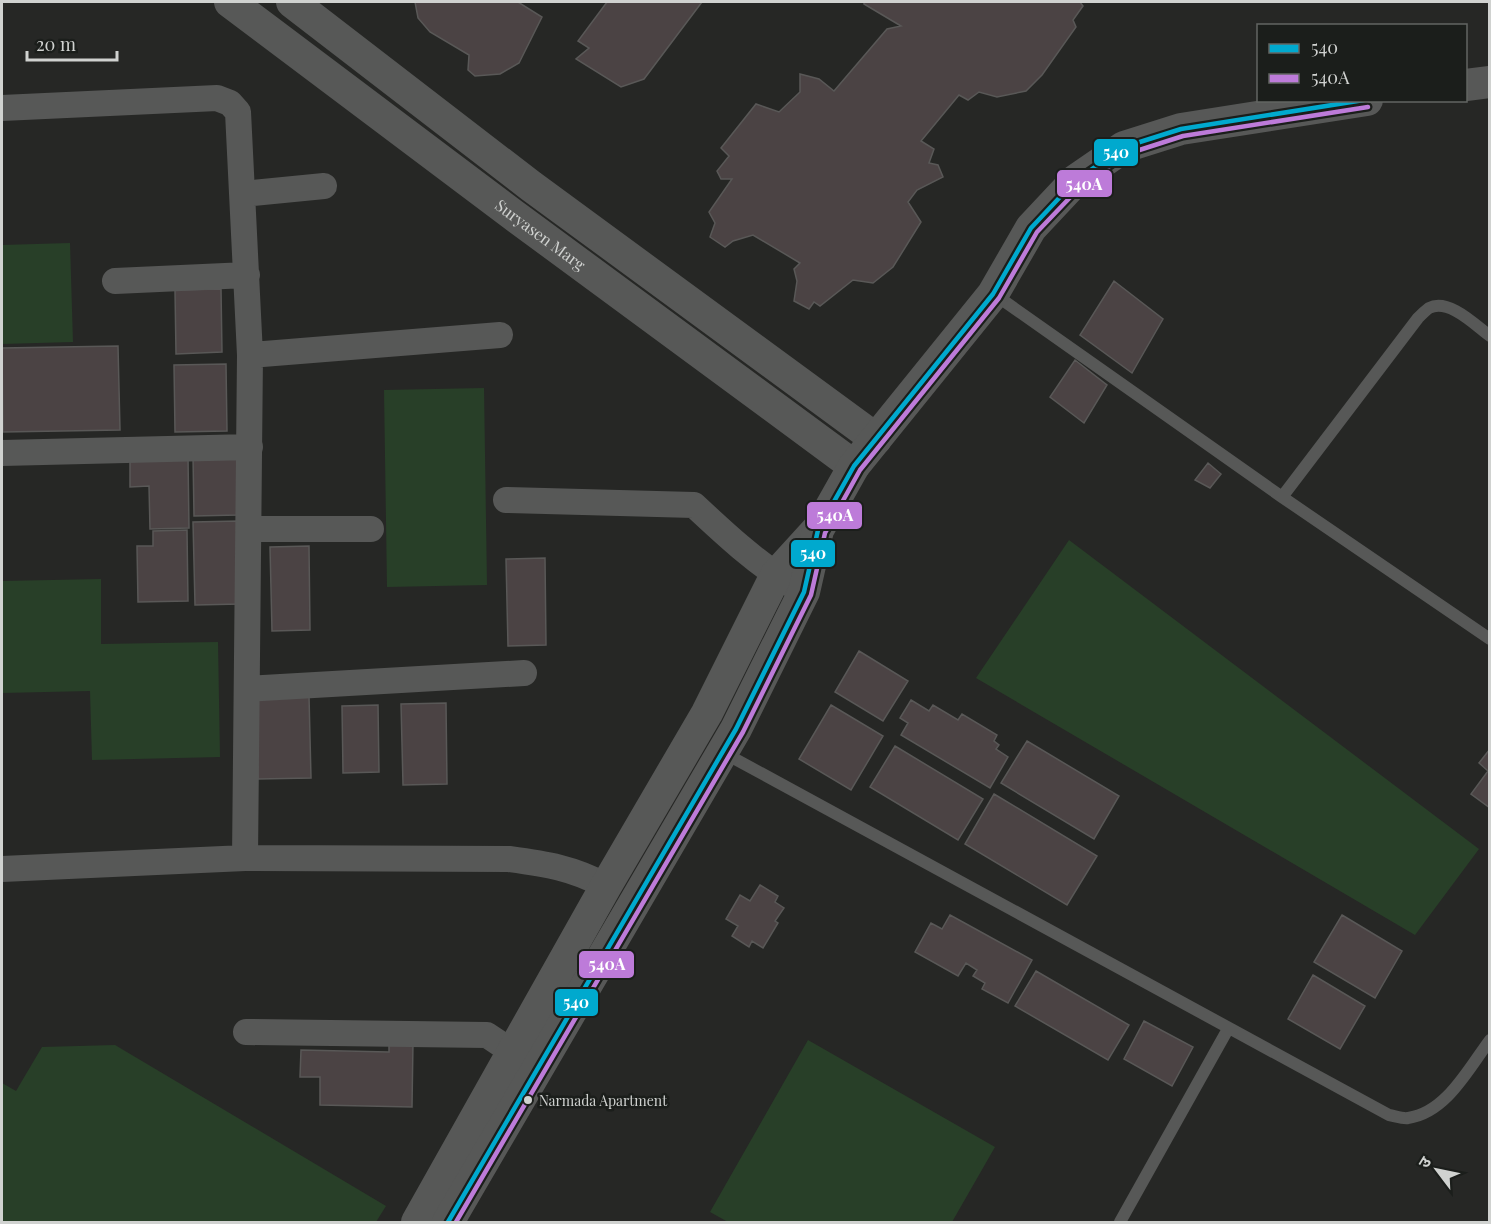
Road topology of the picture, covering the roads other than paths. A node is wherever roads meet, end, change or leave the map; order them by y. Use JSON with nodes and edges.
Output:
{"nodes":[{"id":1,"x":292,"y":2,"type":"edge"},
{"id":2,"x":246,"y":6,"type":"edge"},
{"id":3,"x":1490,"y":82,"type":"edge"},
{"id":4,"x":1467,"y":86,"type":"edge"},
{"id":5,"x":1354,"y":102,"type":"edge"},
{"id":6,"x":2,"y":108,"type":"edge"},
{"id":7,"x":324,"y":186,"type":"dead end"},
{"id":8,"x":243,"y":194,"type":"junction"},
{"id":9,"x":247,"y":275,"type":"junction"},
{"id":10,"x":115,"y":281,"type":"dead end"},
{"id":11,"x":993,"y":294,"type":"junction"},
{"id":12,"x":500,"y":335,"type":"dead end"},
{"id":13,"x":1490,"y":336,"type":"edge"},
{"id":14,"x":250,"y":356,"type":"junction"},
{"id":15,"x":876,"y":439,"type":"junction"},
{"id":16,"x":250,"y":447,"type":"junction"},
{"id":17,"x":2,"y":453,"type":"edge"},
{"id":18,"x":854,"y":466,"type":"junction"},
{"id":19,"x":1282,"y":497,"type":"junction"},
{"id":20,"x":506,"y":500,"type":"dead end"},
{"id":21,"x":249,"y":529,"type":"junction"},
{"id":22,"x":371,"y":529,"type":"dead end"},
{"id":23,"x":818,"y":530,"type":"junction"},
{"id":24,"x":776,"y":575,"type":"junction"},
{"id":25,"x":804,"y":592,"type":"junction"},
{"id":26,"x":1490,"y":639,"type":"edge"},
{"id":27,"x":524,"y":673,"type":"dead end"},
{"id":28,"x":247,"y":689,"type":"junction"},
{"id":29,"x":722,"y":752,"type":"junction"},
{"id":30,"x":245,"y":858,"type":"junction"},
{"id":31,"x":2,"y":869,"type":"edge"},
{"id":32,"x":606,"y":886,"type":"junction"},
{"id":33,"x":1228,"y":1029,"type":"junction"},
{"id":34,"x":246,"y":1032,"type":"dead end"},
{"id":35,"x":1490,"y":1040,"type":"edge"},
{"id":36,"x":526,"y":1061,"type":"junction"},
{"id":37,"x":417,"y":1222,"type":"edge"},
{"id":38,"x":448,"y":1222,"type":"edge"},
{"id":39,"x":1120,"y":1222,"type":"edge"}],
"edges":[{"from":1,"to":15,"type":"street","name":"Suryasen Marg"},
{"from":2,"to":18,"type":"street","name":"Suryasen Marg"},
{"from":3,"to":4,"type":"street"},
{"from":5,"to":11,"type":"street"},
{"from":6,"to":8,"type":"street"},
{"from":7,"to":8,"type":"street"},
{"from":8,"to":9,"type":"street"},
{"from":9,"to":10,"type":"street"},
{"from":9,"to":14,"type":"street"},
{"from":11,"to":15,"type":"street"},
{"from":11,"to":19,"type":"lane"},
{"from":12,"to":14,"type":"street"},
{"from":13,"to":19,"type":"lane"},
{"from":14,"to":16,"type":"street"},
{"from":15,"to":18,"type":"street"},
{"from":16,"to":17,"type":"street"},
{"from":16,"to":21,"type":"street"},
{"from":18,"to":23,"type":"street"},
{"from":19,"to":26,"type":"lane"},
{"from":20,"to":24,"type":"street"},
{"from":21,"to":22,"type":"street"},
{"from":21,"to":28,"type":"street"},
{"from":23,"to":24,"type":"street"},
{"from":23,"to":25,"type":"street"},
{"from":24,"to":25,"type":"street"},
{"from":24,"to":32,"type":"street"},
{"from":25,"to":29,"type":"street"},
{"from":27,"to":28,"type":"street"},
{"from":28,"to":30,"type":"street"},
{"from":29,"to":33,"type":"lane"},
{"from":29,"to":36,"type":"street"},
{"from":30,"to":31,"type":"street"},
{"from":30,"to":32,"type":"street"},
{"from":32,"to":36,"type":"street"},
{"from":33,"to":35,"type":"lane"},
{"from":33,"to":39,"type":"lane"},
{"from":34,"to":36,"type":"street"},
{"from":36,"to":37,"type":"street"},
{"from":36,"to":38,"type":"street"}]}
